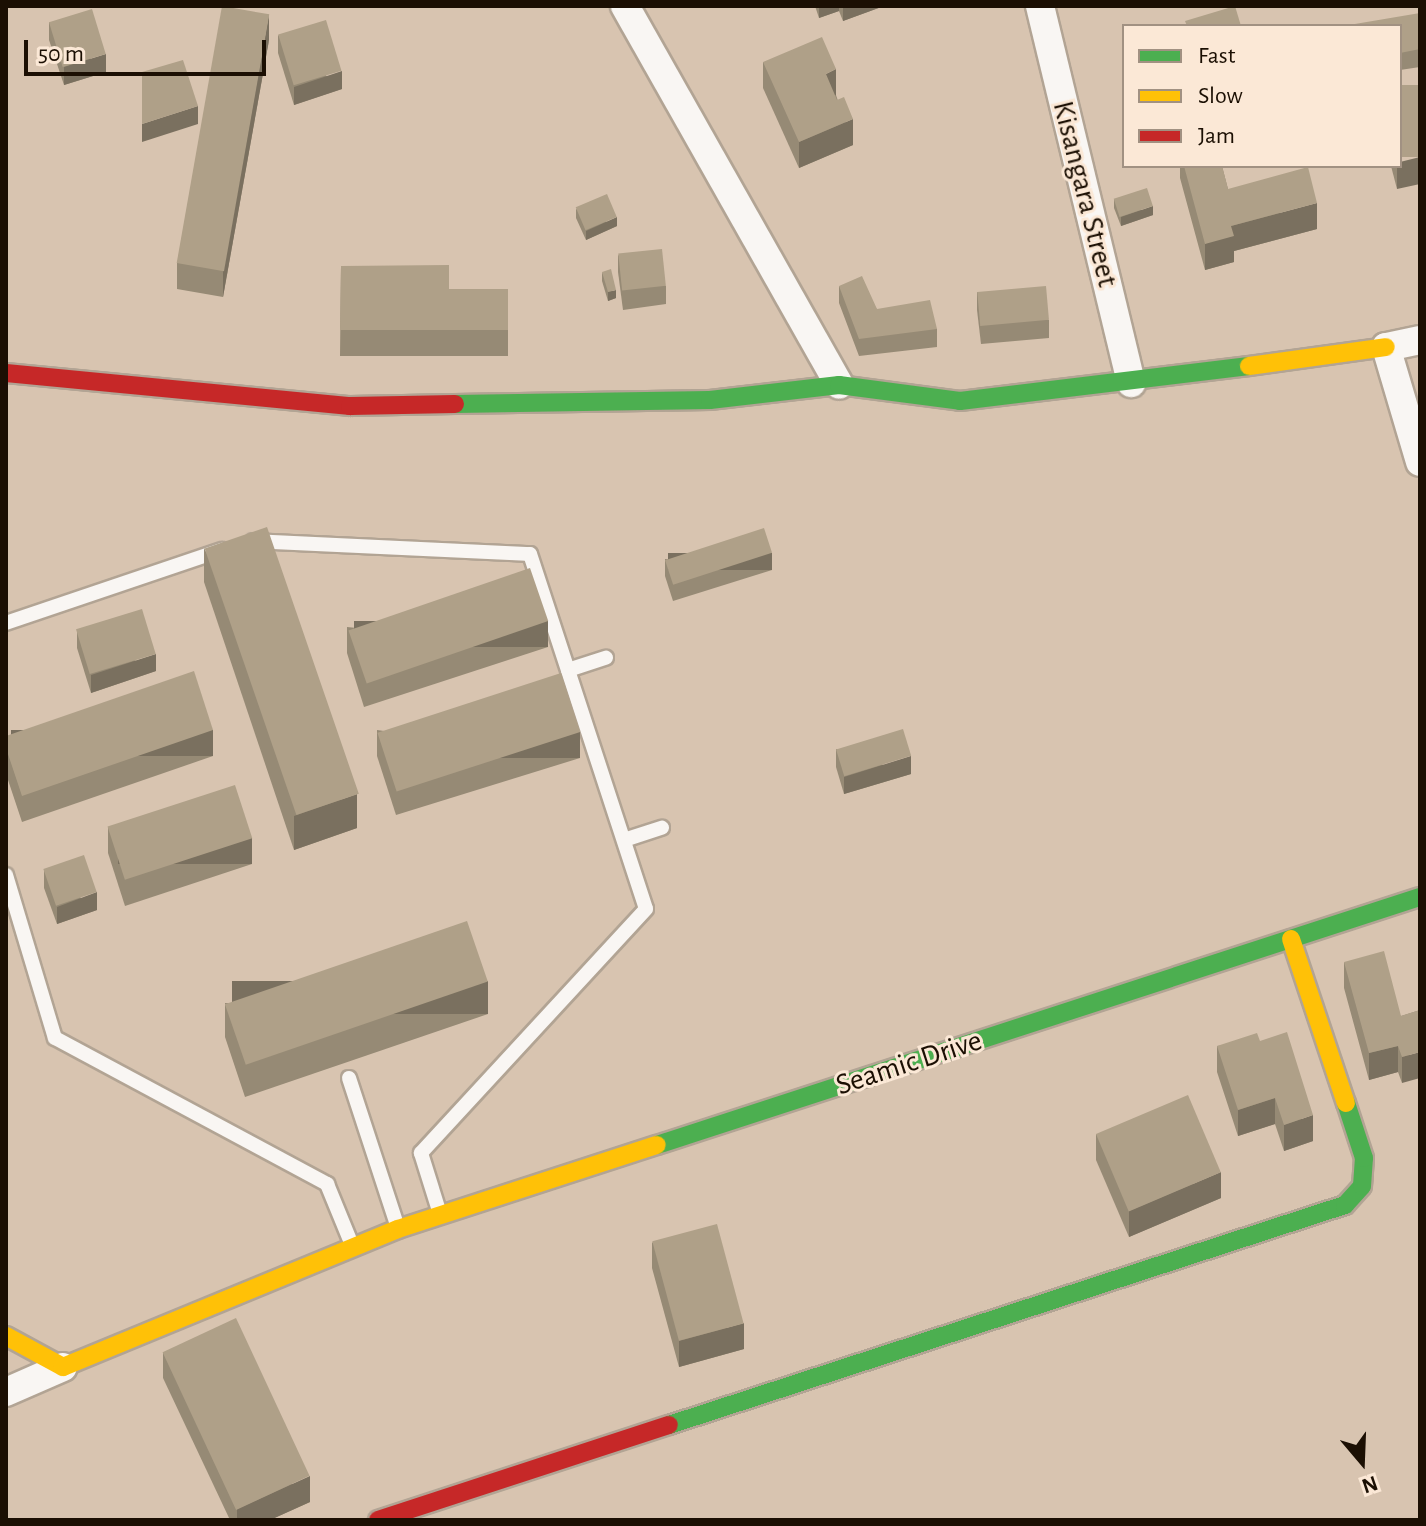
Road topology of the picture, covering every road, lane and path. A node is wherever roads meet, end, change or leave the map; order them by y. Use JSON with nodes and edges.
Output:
{"nodes":[{"id":1,"x":625,"y":6,"type":"edge"},
{"id":2,"x":1040,"y":6,"type":"edge"},
{"id":3,"x":1420,"y":340,"type":"edge"},
{"id":4,"x":1386,"y":347,"type":"junction"},
{"id":5,"x":6,"y":373,"type":"edge"},
{"id":6,"x":1131,"y":383,"type":"junction"},
{"id":7,"x":839,"y":385,"type":"junction"},
{"id":8,"x":1420,"y":462,"type":"edge"},
{"id":9,"x":6,"y":623,"type":"edge"},
{"id":10,"x":606,"y":658,"type":"dead end"},
{"id":11,"x":568,"y":670,"type":"junction"},
{"id":12,"x":662,"y":828,"type":"dead end"},
{"id":13,"x":624,"y":840,"type":"junction"},
{"id":14,"x":6,"y":875,"type":"edge"},
{"id":15,"x":1420,"y":897,"type":"edge"},
{"id":16,"x":1291,"y":939,"type":"junction"},
{"id":17,"x":349,"y":1078,"type":"dead end"},
{"id":18,"x":440,"y":1216,"type":"junction"},
{"id":19,"x":398,"y":1229,"type":"junction"},
{"id":20,"x":352,"y":1245,"type":"junction"},
{"id":21,"x":6,"y":1336,"type":"edge"},
{"id":22,"x":63,"y":1367,"type":"junction"},
{"id":23,"x":6,"y":1392,"type":"edge"},
{"id":24,"x":378,"y":1520,"type":"edge"}],
"edges":[{"from":1,"to":7,"type":"street"},
{"from":2,"to":6,"type":"street","name":"Kisangara Street"},
{"from":3,"to":4,"type":"street"},
{"from":4,"to":6,"type":"street"},
{"from":4,"to":8,"type":"street"},
{"from":5,"to":7,"type":"street"},
{"from":6,"to":7,"type":"street"},
{"from":9,"to":11,"type":"lane"},
{"from":10,"to":11,"type":"lane"},
{"from":11,"to":13,"type":"lane"},
{"from":12,"to":13,"type":"lane"},
{"from":13,"to":18,"type":"lane"},
{"from":14,"to":20,"type":"lane"},
{"from":15,"to":16,"type":"street","name":"Seamic Drive"},
{"from":16,"to":18,"type":"street","name":"Seamic Drive"},
{"from":16,"to":24,"type":"street"},
{"from":17,"to":19,"type":"lane"},
{"from":18,"to":19,"type":"street","name":"Seamic Drive"},
{"from":19,"to":20,"type":"street","name":"Seamic Drive"},
{"from":20,"to":22,"type":"street","name":"Seamic Drive"},
{"from":21,"to":22,"type":"street"},
{"from":22,"to":23,"type":"street"}]}
